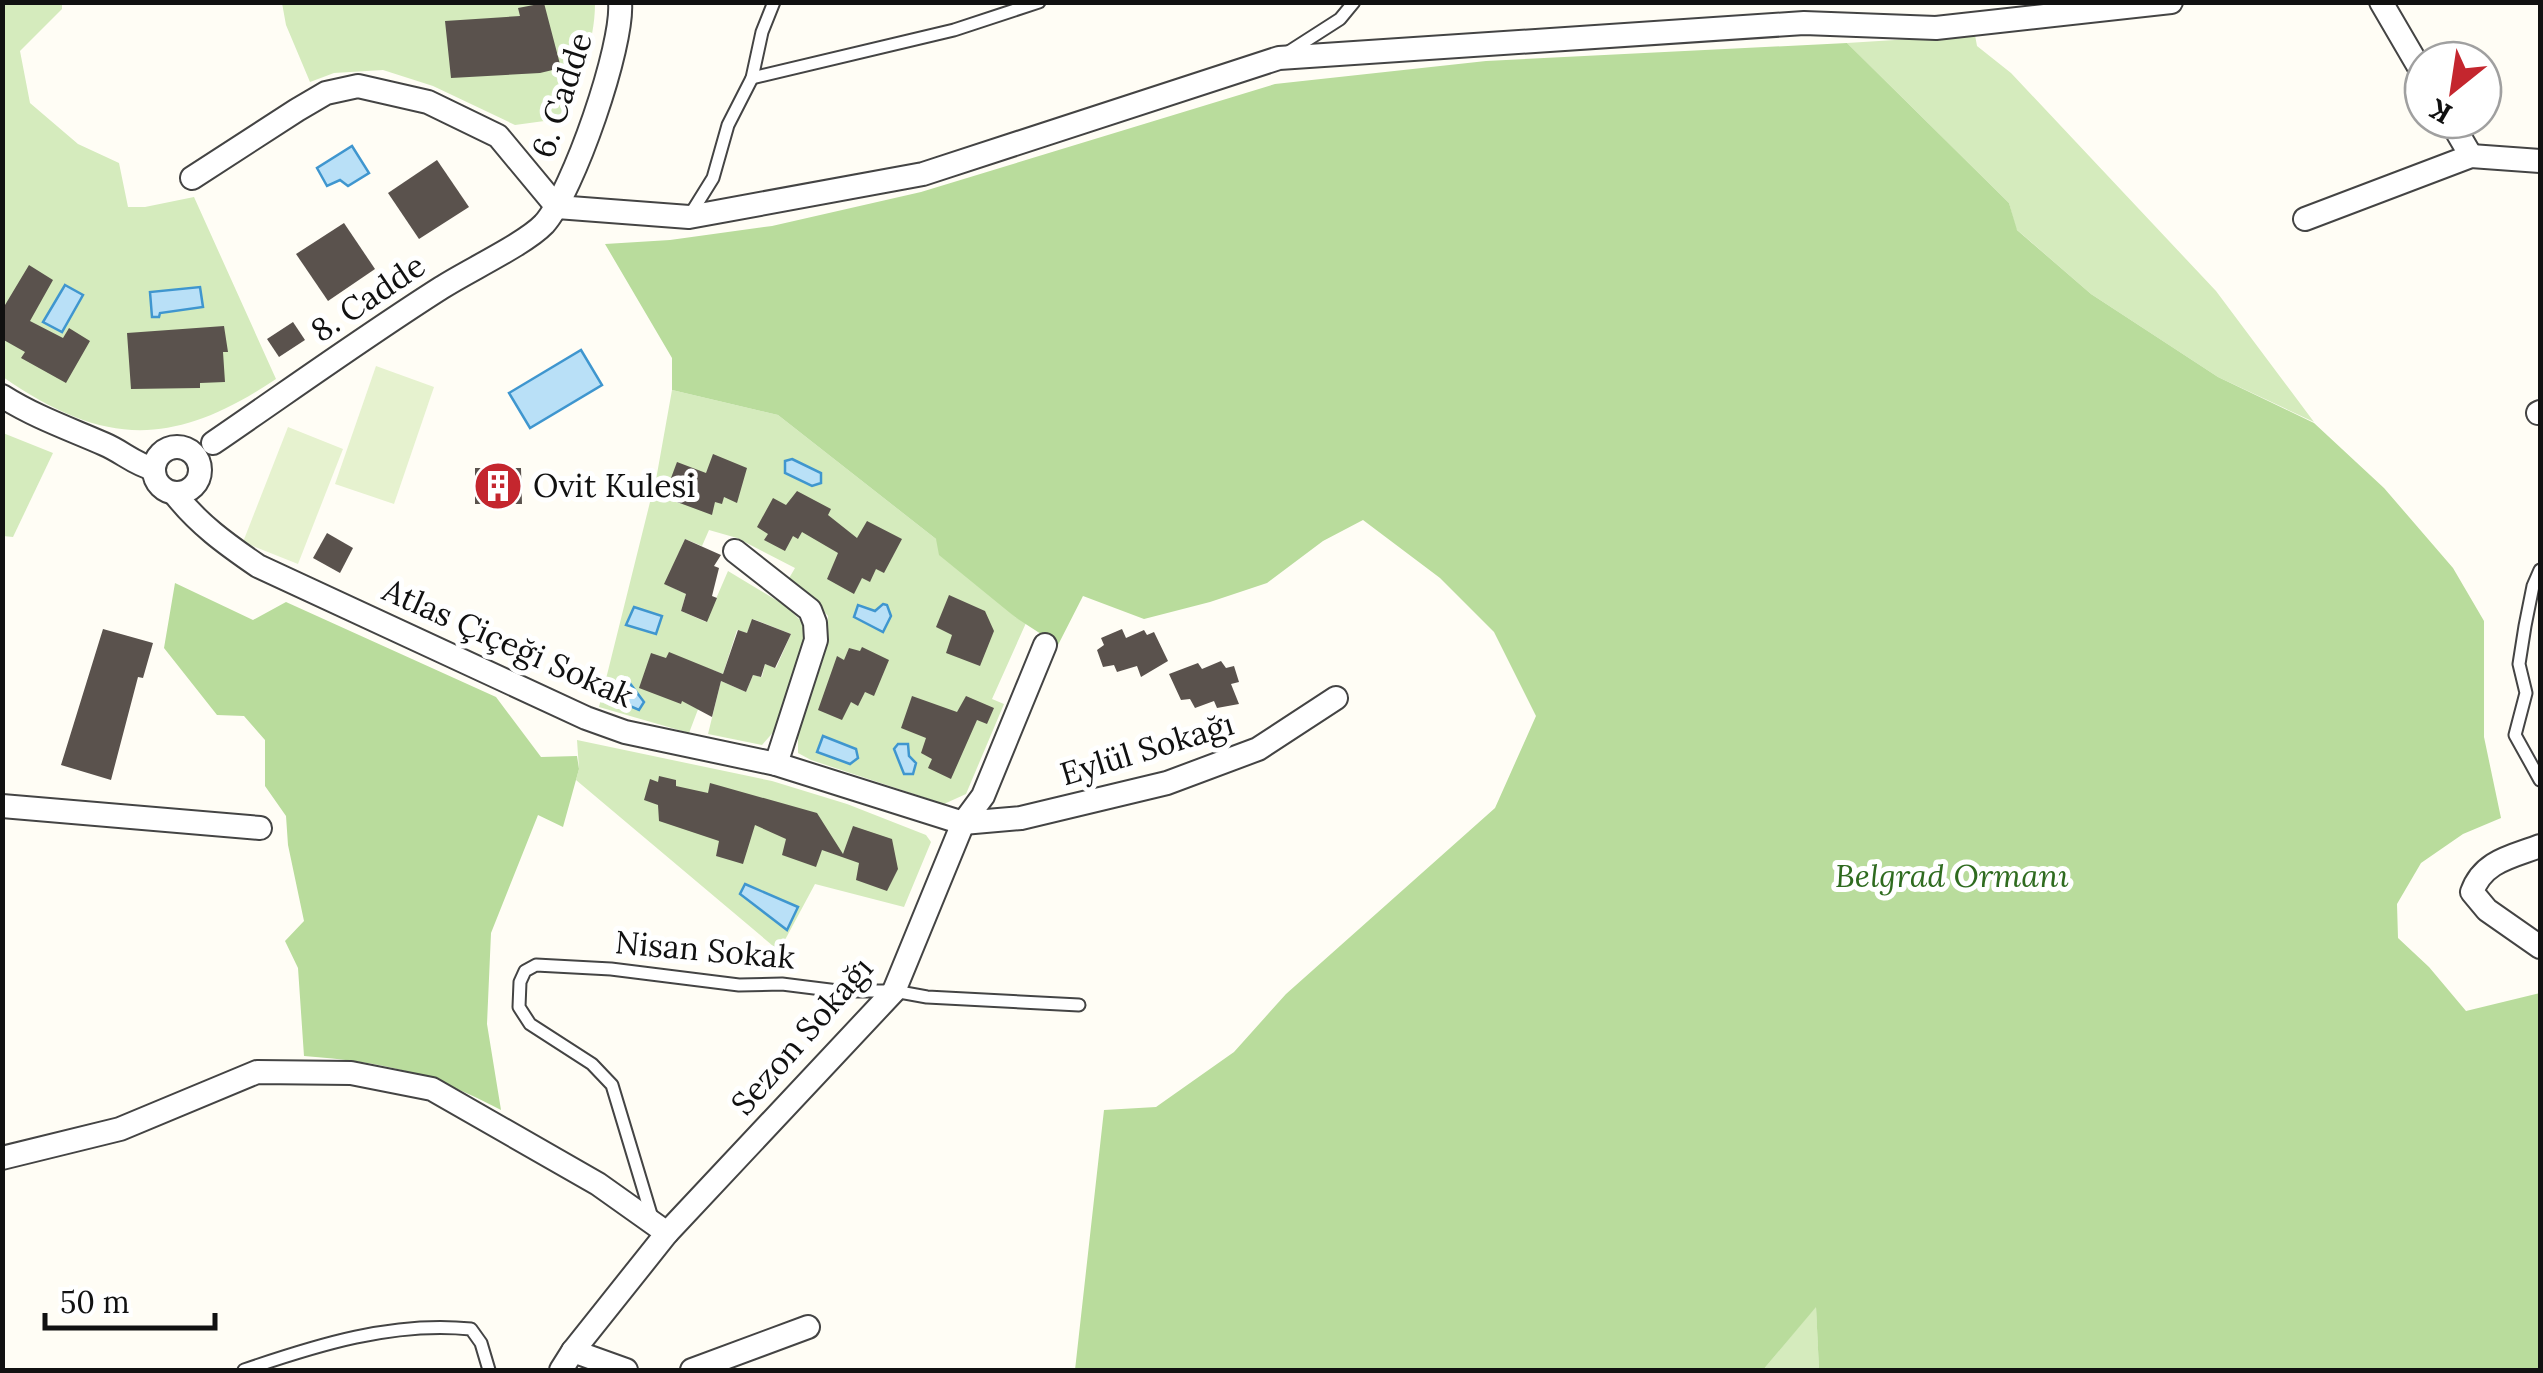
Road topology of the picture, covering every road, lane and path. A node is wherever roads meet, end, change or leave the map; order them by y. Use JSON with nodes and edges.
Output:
{"nodes":[{"id":1,"x":620,"y":2,"type":"edge"},
{"id":2,"x":774,"y":2,"type":"edge"},
{"id":3,"x":1039,"y":2,"type":"edge"},
{"id":4,"x":1354,"y":2,"type":"edge"},
{"id":5,"x":2171,"y":2,"type":"edge"},
{"id":6,"x":2381,"y":2,"type":"edge"},
{"id":7,"x":2403,"y":40,"type":"edge"},
{"id":8,"x":1279,"y":58,"type":"junction"},
{"id":9,"x":752,"y":78,"type":"junction"},
{"id":10,"x":2462,"y":140,"type":"edge"},
{"id":11,"x":2471,"y":156,"type":"junction"},
{"id":12,"x":2540,"y":161,"type":"edge"},
{"id":13,"x":192,"y":178,"type":"dead end"},
{"id":14,"x":557,"y":207,"type":"junction"},
{"id":15,"x":689,"y":217,"type":"junction"},
{"id":16,"x":2304,"y":219,"type":"dead end"},
{"id":17,"x":2,"y":396,"type":"edge"},
{"id":18,"x":214,"y":442,"type":"junction"},
{"id":19,"x":165,"y":456,"type":"junction"},
{"id":20,"x":199,"y":475,"type":"junction"},
{"id":21,"x":174,"y":493,"type":"junction"},
{"id":22,"x":214,"y":536,"type":"junction"},
{"id":23,"x":735,"y":551,"type":"dead end"},
{"id":24,"x":2540,"y":570,"type":"edge"},
{"id":25,"x":1045,"y":645,"type":"dead end"},
{"id":26,"x":2540,"y":691,"type":"edge"},
{"id":27,"x":2526,"y":693,"type":"junction"},
{"id":28,"x":1336,"y":698,"type":"dead end"},
{"id":29,"x":776,"y":764,"type":"junction"},
{"id":30,"x":2540,"y":780,"type":"edge"},
{"id":31,"x":2,"y":806,"type":"edge"},
{"id":32,"x":963,"y":823,"type":"junction"},
{"id":33,"x":260,"y":828,"type":"dead end"},
{"id":34,"x":2540,"y":846,"type":"edge"},
{"id":35,"x":2540,"y":947,"type":"edge"},
{"id":36,"x":894,"y":991,"type":"junction"},
{"id":37,"x":1079,"y":1004,"type":"dead end"},
{"id":38,"x":2,"y":1158,"type":"edge"},
{"id":39,"x":660,"y":1228,"type":"junction"},
{"id":40,"x":808,"y":1327,"type":"dead end"},
{"id":41,"x":572,"y":1362,"type":"edge"},
{"id":42,"x":244,"y":1370,"type":"edge"},
{"id":43,"x":489,"y":1370,"type":"edge"},
{"id":44,"x":626,"y":1370,"type":"edge"},
{"id":45,"x":692,"y":1370,"type":"edge"}],
"edges":[{"from":1,"to":14,"type":"street","name":"6. Cadde"},
{"from":2,"to":9,"type":"lane"},
{"from":3,"to":9,"type":"lane"},
{"from":4,"to":8,"type":"lane"},
{"from":5,"to":8,"type":"street"},
{"from":6,"to":7,"type":"street"},
{"from":8,"to":15,"type":"street"},
{"from":9,"to":15,"type":"lane"},
{"from":10,"to":11,"type":"street"},
{"from":11,"to":12,"type":"street"},
{"from":11,"to":16,"type":"street"},
{"from":13,"to":14,"type":"street"},
{"from":14,"to":15,"type":"street"},
{"from":14,"to":18,"type":"street","name":"8. Cadde"},
{"from":17,"to":19,"type":"street"},
{"from":18,"to":19,"type":"street"},
{"from":18,"to":20,"type":"street"},
{"from":19,"to":20,"type":"street"},
{"from":19,"to":21,"type":"street"},
{"from":20,"to":21,"type":"street"},
{"from":20,"to":22,"type":"street"},
{"from":21,"to":22,"type":"street","name":"Atlas Çiçeği Sokak"},
{"from":22,"to":29,"type":"street","name":"Atlas Çiçeği Sokak"},
{"from":23,"to":29,"type":"street"},
{"from":24,"to":27,"type":"lane"},
{"from":25,"to":32,"type":"street","name":"Sezon Sokağı"},
{"from":26,"to":27,"type":"lane"},
{"from":27,"to":30,"type":"lane"},
{"from":28,"to":32,"type":"street","name":"Eylül Sokağı"},
{"from":29,"to":32,"type":"street","name":"Atlas Çiçeği Sokak"},
{"from":31,"to":33,"type":"street"},
{"from":32,"to":36,"type":"street","name":"Sezon Sokağı"},
{"from":34,"to":35,"type":"street"},
{"from":36,"to":37,"type":"lane"},
{"from":36,"to":39,"type":"street","name":"Sezon Sokağı"},
{"from":36,"to":39,"type":"lane","name":"Nisan Sokak"},
{"from":38,"to":39,"type":"street"},
{"from":39,"to":41,"type":"street","name":"Sezon Sokağı"},
{"from":40,"to":45,"type":"street"},
{"from":41,"to":44,"type":"street"},
{"from":42,"to":43,"type":"lane"}]}
